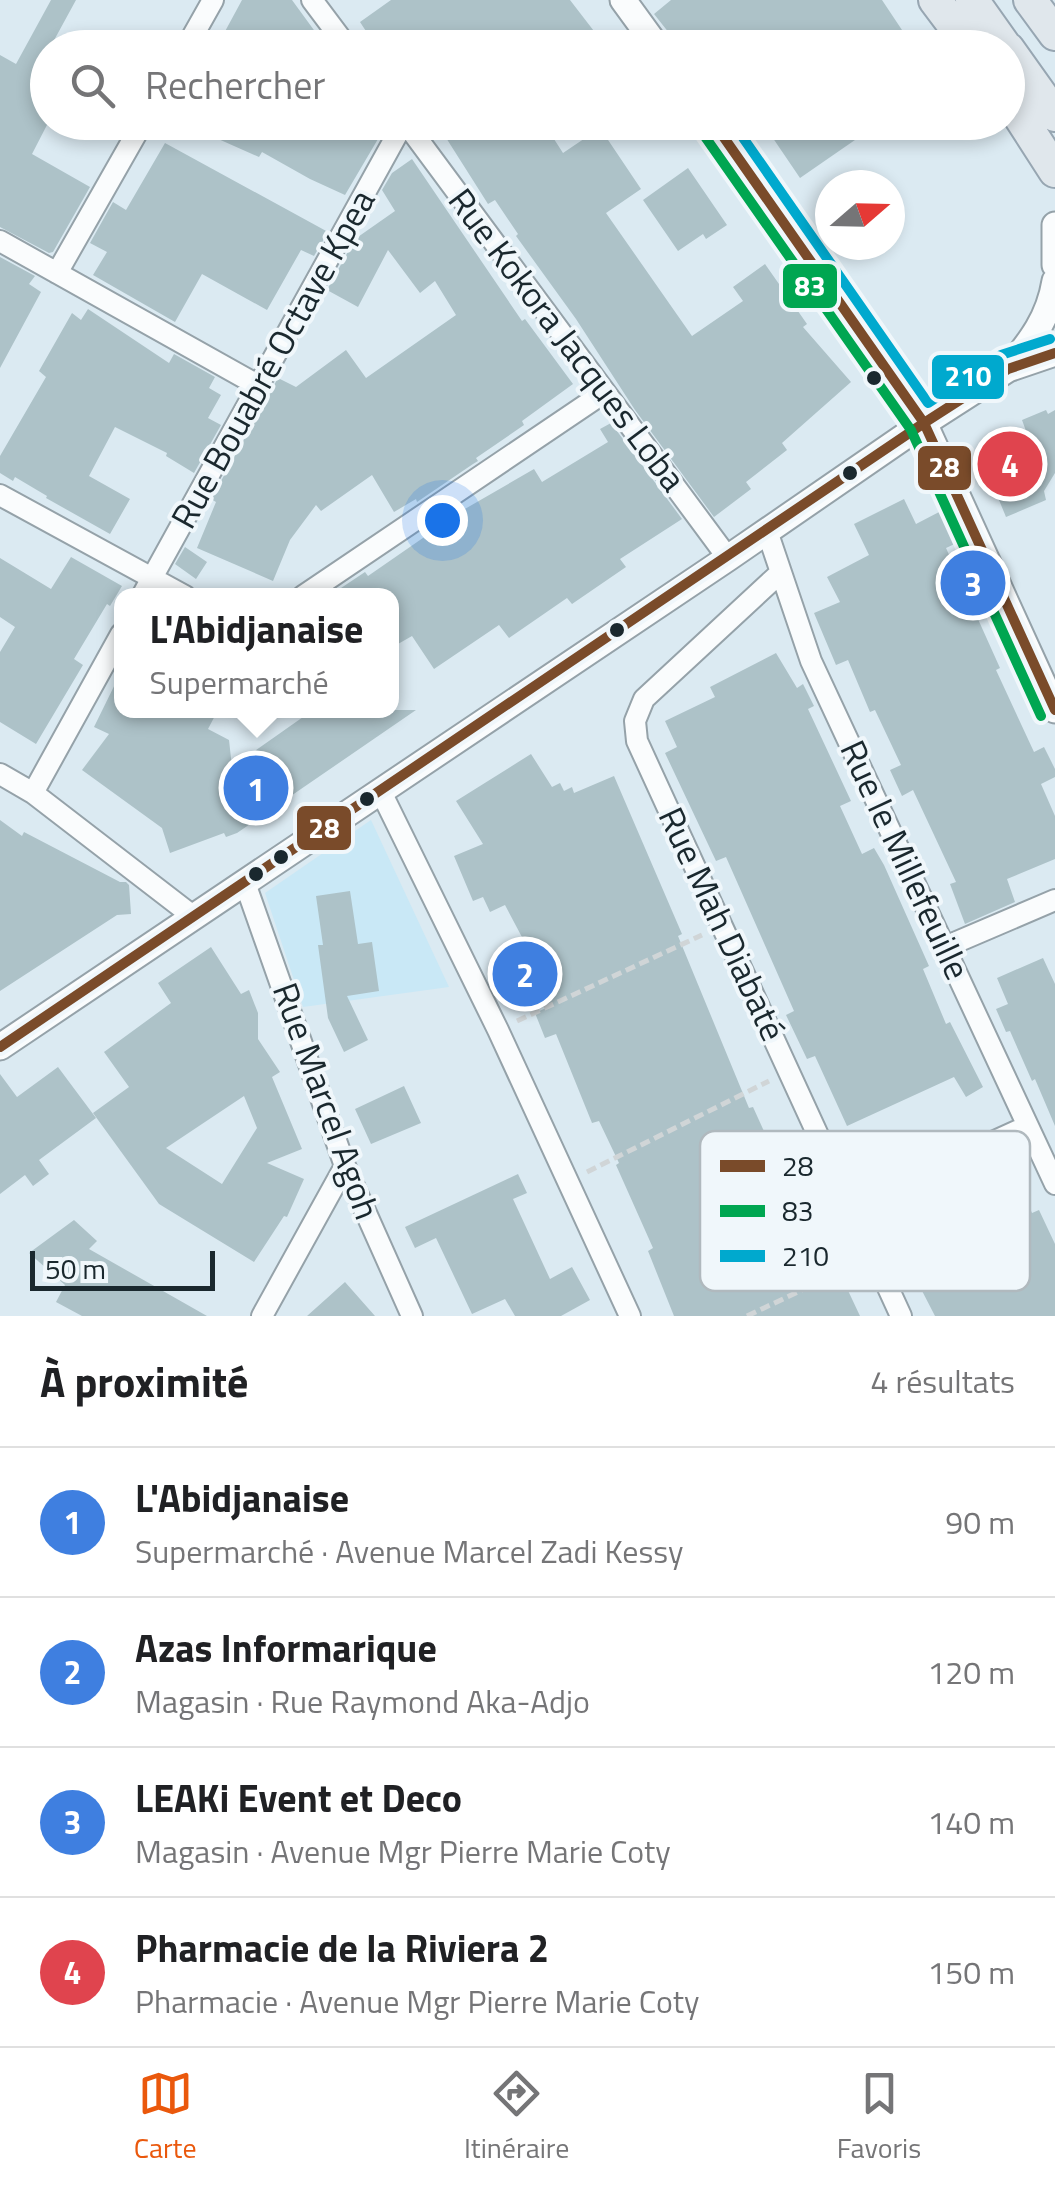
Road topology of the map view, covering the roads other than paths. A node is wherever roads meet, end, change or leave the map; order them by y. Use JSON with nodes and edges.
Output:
{"nodes":[{"id":1,"x":213,"y":0,"type":"edge"},
{"id":2,"x":312,"y":0,"type":"edge"},
{"id":3,"x":623,"y":0,"type":"edge"},
{"id":4,"x":935,"y":0,"type":"edge"},
{"id":5,"x":972,"y":0,"type":"edge"},
{"id":6,"x":1030,"y":0,"type":"edge"},
{"id":7,"x":196,"y":30,"type":"edge"},
{"id":8,"x":334,"y":30,"type":"edge"},
{"id":9,"x":645,"y":30,"type":"edge"},
{"id":10,"x":957,"y":30,"type":"edge"},
{"id":11,"x":994,"y":30,"type":"edge"},
{"id":12,"x":1055,"y":34,"type":"edge"},
{"id":13,"x":1025,"y":73,"type":"edge"},
{"id":14,"x":1055,"y":114,"type":"edge"},
{"id":15,"x":1025,"y":124,"type":"edge"},
{"id":16,"x":133,"y":140,"type":"edge"},
{"id":17,"x":394,"y":140,"type":"edge"},
{"id":18,"x":417,"y":140,"type":"edge"},
{"id":19,"x":725,"y":140,"type":"edge"},
{"id":20,"x":1055,"y":171,"type":"edge"},
{"id":21,"x":1055,"y":225,"type":"edge"},
{"id":22,"x":0,"y":241,"type":"edge"},
{"id":23,"x":1055,"y":264,"type":"edge"},
{"id":24,"x":57,"y":274,"type":"junction"},
{"id":25,"x":1055,"y":281,"type":"edge"},
{"id":26,"x":1055,"y":353,"type":"edge"},
{"id":27,"x":1008,"y":369,"type":"junction"},
{"id":28,"x":259,"y":386,"type":"junction"},
{"id":29,"x":605,"y":392,"type":"junction"},
{"id":30,"x":924,"y":423,"type":"junction"},
{"id":31,"x":0,"y":495,"type":"edge"},
{"id":32,"x":767,"y":532,"type":"junction"},
{"id":33,"x":728,"y":558,"type":"junction"},
{"id":34,"x":780,"y":574,"type":"junction"},
{"id":35,"x":147,"y":587,"type":"edge"},
{"id":36,"x":314,"y":588,"type":"edge"},
{"id":37,"x":114,"y":647,"type":"edge"},
{"id":38,"x":1055,"y":710,"type":"edge"},
{"id":39,"x":0,"y":774,"type":"edge"},
{"id":40,"x":381,"y":792,"type":"junction"},
{"id":41,"x":33,"y":793,"type":"junction"},
{"id":42,"x":245,"y":883,"type":"junction"},
{"id":43,"x":1055,"y":900,"type":"edge"},
{"id":44,"x":194,"y":916,"type":"junction"},
{"id":45,"x":946,"y":947,"type":"junction"},
{"id":46,"x":0,"y":1046,"type":"edge"},
{"id":47,"x":1028,"y":1126,"type":"junction"},
{"id":48,"x":818,"y":1131,"type":"edge"},
{"id":49,"x":1017,"y":1131,"type":"edge"},
{"id":50,"x":344,"y":1166,"type":"junction"},
{"id":51,"x":1055,"y":1184,"type":"edge"},
{"id":52,"x":890,"y":1291,"type":"edge"},
{"id":53,"x":262,"y":1316,"type":"edge"},
{"id":54,"x":412,"y":1316,"type":"edge"},
{"id":55,"x":630,"y":1316,"type":"edge"},
{"id":56,"x":901,"y":1316,"type":"edge"}],
"edges":[{"from":1,"to":7,"type":"street"},
{"from":2,"to":8,"type":"street"},
{"from":3,"to":9,"type":"street"},
{"from":4,"to":10,"type":"main road"},
{"from":5,"to":11,"type":"main road"},
{"from":6,"to":12,"type":"main road"},
{"from":13,"to":14,"type":"main road"},
{"from":15,"to":20,"type":"main road"},
{"from":16,"to":24,"type":"street"},
{"from":17,"to":28,"type":"street","name":"Rue Bouabré Octave Kpea"},
{"from":18,"to":29,"type":"street","name":"Rue Kokora Jacques Loba"},
{"from":19,"to":30,"type":"street"},
{"from":21,"to":23,"type":"street"},
{"from":22,"to":24,"type":"street"},
{"from":24,"to":28,"type":"street"},
{"from":25,"to":27,"type":"street"},
{"from":26,"to":27,"type":"street"},
{"from":27,"to":30,"type":"street"},
{"from":28,"to":35,"type":"street","name":"Rue Bouabré Octave Kpea"},
{"from":29,"to":33,"type":"street","name":"Rue Kokora Jacques Loba"},
{"from":29,"to":36,"type":"street"},
{"from":30,"to":32,"type":"street"},
{"from":30,"to":38,"type":"street"},
{"from":31,"to":35,"type":"street"},
{"from":32,"to":33,"type":"street"},
{"from":32,"to":34,"type":"street","name":"Rue le Millefeuille"},
{"from":33,"to":40,"type":"street"},
{"from":34,"to":45,"type":"street","name":"Rue le Millefeuille"},
{"from":34,"to":48,"type":"street","name":"Rue Mah Diabaté"},
{"from":37,"to":41,"type":"street"},
{"from":39,"to":41,"type":"street"},
{"from":40,"to":42,"type":"street"},
{"from":40,"to":55,"type":"street"},
{"from":41,"to":44,"type":"street"},
{"from":42,"to":44,"type":"street"},
{"from":42,"to":50,"type":"street","name":"Rue Marcel Agoh"},
{"from":43,"to":45,"type":"street"},
{"from":44,"to":46,"type":"street"},
{"from":45,"to":47,"type":"street","name":"Rue le Millefeuille"},
{"from":47,"to":49,"type":"street"},
{"from":47,"to":51,"type":"street","name":"Rue le Millefeuille"},
{"from":50,"to":53,"type":"street"},
{"from":50,"to":54,"type":"street","name":"Rue Marcel Agoh"},
{"from":52,"to":56,"type":"street","name":"Rue Mah Diabaté"}]}
